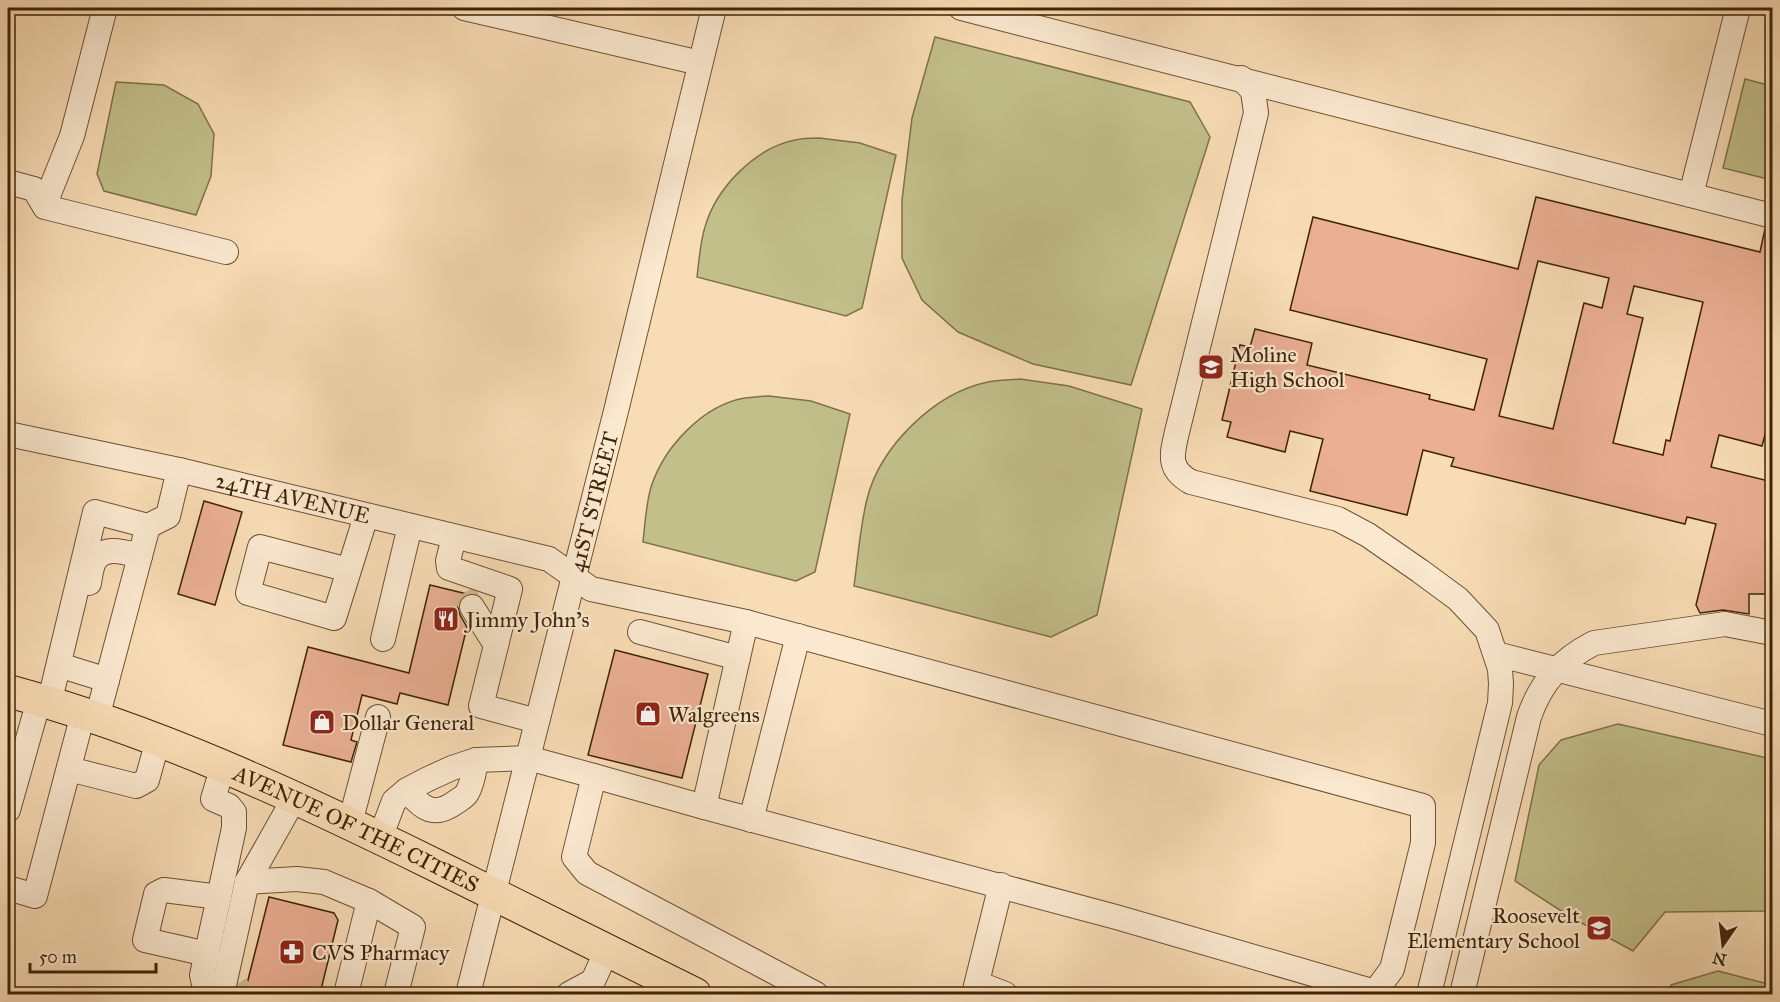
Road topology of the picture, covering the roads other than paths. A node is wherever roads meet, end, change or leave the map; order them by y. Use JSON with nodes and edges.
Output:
{"nodes":[{"id":1,"x":105,"y":8,"type":"edge"},
{"id":2,"x":464,"y":8,"type":"edge"},
{"id":3,"x":714,"y":8,"type":"edge"},
{"id":4,"x":961,"y":8,"type":"edge"},
{"id":5,"x":1738,"y":8,"type":"edge"},
{"id":6,"x":700,"y":63,"type":"junction"},
{"id":7,"x":1241,"y":78,"type":"junction"},
{"id":8,"x":1299,"y":93,"type":"junction"},
{"id":9,"x":1256,"y":113,"type":"junction"},
{"id":10,"x":8,"y":182,"type":"edge"},
{"id":11,"x":1691,"y":195,"type":"junction"},
{"id":12,"x":45,"y":207,"type":"junction"},
{"id":13,"x":1773,"y":216,"type":"edge"},
{"id":14,"x":226,"y":252,"type":"dead end"},
{"id":15,"x":9,"y":434,"type":"edge"},
{"id":16,"x":179,"y":471,"type":"junction"},
{"id":17,"x":366,"y":516,"type":"junction"},
{"id":18,"x":410,"y":526,"type":"junction"},
{"id":19,"x":454,"y":537,"type":"junction"},
{"id":20,"x":144,"y":542,"type":"junction"},
{"id":21,"x":449,"y":568,"type":"junction"},
{"id":22,"x":349,"y":570,"type":"dead end"},
{"id":23,"x":572,"y":576,"type":"junction"},
{"id":24,"x":746,"y":622,"type":"junction"},
{"id":25,"x":640,"y":632,"type":"dead end"},
{"id":26,"x":1773,"y":633,"type":"edge"},
{"id":27,"x":798,"y":636,"type":"junction"},
{"id":28,"x":383,"y":639,"type":"dead end"},
{"id":29,"x":496,"y":645,"type":"junction"},
{"id":30,"x":1496,"y":654,"type":"junction"},
{"id":31,"x":60,"y":657,"type":"junction"},
{"id":32,"x":738,"y":658,"type":"junction"},
{"id":33,"x":1557,"y":670,"type":"junction"},
{"id":34,"x":107,"y":680,"type":"junction"},
{"id":35,"x":8,"y":691,"type":"edge"},
{"id":36,"x":44,"y":702,"type":"junction"},
{"id":37,"x":90,"y":716,"type":"junction"},
{"id":38,"x":378,"y":717,"type":"dead end"},
{"id":39,"x":537,"y":720,"type":"junction"},
{"id":40,"x":1773,"y":724,"type":"edge"},
{"id":41,"x":158,"y":740,"type":"junction"},
{"id":42,"x":528,"y":758,"type":"junction"},
{"id":43,"x":476,"y":760,"type":"junction"},
{"id":44,"x":14,"y":766,"type":"edge"},
{"id":45,"x":224,"y":766,"type":"junction"},
{"id":46,"x":69,"y":769,"type":"junction"},
{"id":47,"x":594,"y":776,"type":"junction"},
{"id":48,"x":407,"y":790,"type":"junction"},
{"id":49,"x":295,"y":798,"type":"junction"},
{"id":50,"x":704,"y":807,"type":"junction"},
{"id":51,"x":8,"y":810,"type":"edge"},
{"id":52,"x":751,"y":820,"type":"junction"},
{"id":53,"x":350,"y":823,"type":"junction"},
{"id":54,"x":380,"y":838,"type":"junction"},
{"id":55,"x":247,"y":882,"type":"junction"},
{"id":56,"x":1001,"y":885,"type":"junction"},
{"id":57,"x":8,"y":888,"type":"edge"},
{"id":58,"x":492,"y":892,"type":"junction"},
{"id":59,"x":219,"y":897,"type":"junction"},
{"id":60,"x":369,"y":901,"type":"junction"},
{"id":61,"x":607,"y":950,"type":"junction"},
{"id":62,"x":207,"y":954,"type":"junction"},
{"id":63,"x":226,"y":986,"type":"edge"},
{"id":64,"x":976,"y":989,"type":"edge"},
{"id":65,"x":580,"y":992,"type":"edge"},
{"id":66,"x":1375,"y":993,"type":"edge"},
{"id":67,"x":346,"y":994,"type":"edge"},
{"id":68,"x":396,"y":994,"type":"edge"},
{"id":69,"x":468,"y":994,"type":"edge"},
{"id":70,"x":695,"y":994,"type":"edge"},
{"id":71,"x":816,"y":994,"type":"edge"},
{"id":72,"x":1005,"y":994,"type":"edge"},
{"id":73,"x":1429,"y":994,"type":"edge"},
{"id":74,"x":1462,"y":994,"type":"edge"}],
"edges":[{"from":1,"to":12,"type":"street"},
{"from":2,"to":6,"type":"street"},
{"from":3,"to":6,"type":"street","name":"41ST STREET"},
{"from":4,"to":7,"type":"street"},
{"from":5,"to":11,"type":"street"},
{"from":6,"to":23,"type":"street","name":"41ST STREET"},
{"from":7,"to":8,"type":"street"},
{"from":7,"to":9,"type":"street"},
{"from":8,"to":9,"type":"street"},
{"from":8,"to":11,"type":"street"},
{"from":9,"to":30,"type":"street"},
{"from":10,"to":12,"type":"street"},
{"from":11,"to":13,"type":"street"},
{"from":12,"to":14,"type":"street"},
{"from":15,"to":16,"type":"street","name":"24TH AVENUE"},
{"from":16,"to":17,"type":"street","name":"24TH AVENUE"},
{"from":16,"to":20,"type":"street"},
{"from":17,"to":18,"type":"street","name":"24TH AVENUE"},
{"from":17,"to":22,"type":"street"},
{"from":18,"to":19,"type":"street","name":"24TH AVENUE"},
{"from":18,"to":28,"type":"street"},
{"from":19,"to":21,"type":"street"},
{"from":19,"to":23,"type":"street","name":"24TH AVENUE"},
{"from":20,"to":31,"type":"street"},
{"from":20,"to":31,"type":"street"},
{"from":20,"to":34,"type":"street"},
{"from":21,"to":29,"type":"street"},
{"from":21,"to":29,"type":"street"},
{"from":23,"to":24,"type":"street","name":"24TH AVENUE"},
{"from":23,"to":39,"type":"street","name":"41ST STREET"},
{"from":24,"to":27,"type":"street","name":"24TH AVENUE"},
{"from":24,"to":32,"type":"street"},
{"from":25,"to":32,"type":"street"},
{"from":26,"to":33,"type":"street"},
{"from":27,"to":52,"type":"street"},
{"from":27,"to":66,"type":"street","name":"24TH AVENUE"},
{"from":29,"to":39,"type":"street"},
{"from":30,"to":33,"type":"street"},
{"from":30,"to":73,"type":"street"},
{"from":31,"to":34,"type":"street"},
{"from":31,"to":36,"type":"street"},
{"from":32,"to":50,"type":"street"},
{"from":33,"to":40,"type":"street"},
{"from":33,"to":74,"type":"street"},
{"from":34,"to":37,"type":"street"},
{"from":35,"to":36,"type":"main road","name":"AVENUE OF THE CITIES"},
{"from":36,"to":37,"type":"main road","name":"AVENUE OF THE CITIES"},
{"from":36,"to":44,"type":"street"},
{"from":37,"to":41,"type":"main road","name":"AVENUE OF THE CITIES"},
{"from":37,"to":46,"type":"street"},
{"from":38,"to":53,"type":"street"},
{"from":39,"to":42,"type":"street","name":"41ST STREET"},
{"from":41,"to":45,"type":"main road","name":"AVENUE OF THE CITIES"},
{"from":41,"to":46,"type":"street"},
{"from":42,"to":43,"type":"street"},
{"from":42,"to":47,"type":"street"},
{"from":42,"to":58,"type":"street","name":"41ST STREET"},
{"from":43,"to":48,"type":"street"},
{"from":43,"to":48,"type":"street"},
{"from":44,"to":51,"type":"street"},
{"from":45,"to":49,"type":"main road","name":"AVENUE OF THE CITIES"},
{"from":45,"to":59,"type":"street"},
{"from":46,"to":57,"type":"street"},
{"from":47,"to":50,"type":"street"},
{"from":47,"to":71,"type":"street"},
{"from":48,"to":54,"type":"street"},
{"from":49,"to":53,"type":"main road","name":"AVENUE OF THE CITIES"},
{"from":49,"to":55,"type":"street"},
{"from":50,"to":52,"type":"street"},
{"from":52,"to":56,"type":"street"},
{"from":53,"to":54,"type":"main road","name":"AVENUE OF THE CITIES"},
{"from":54,"to":58,"type":"main road","name":"AVENUE OF THE CITIES"},
{"from":55,"to":60,"type":"street"},
{"from":55,"to":63,"type":"street"},
{"from":56,"to":64,"type":"street"},
{"from":56,"to":66,"type":"street"},
{"from":58,"to":61,"type":"main road","name":"AVENUE OF THE CITIES"},
{"from":58,"to":69,"type":"street","name":"41ST STREET"},
{"from":59,"to":62,"type":"street"},
{"from":59,"to":62,"type":"street"},
{"from":60,"to":67,"type":"street"},
{"from":60,"to":68,"type":"street"},
{"from":61,"to":65,"type":"street"},
{"from":61,"to":70,"type":"main road","name":"AVENUE OF THE CITIES"},
{"from":62,"to":63,"type":"street"},
{"from":64,"to":72,"type":"street"}]}
